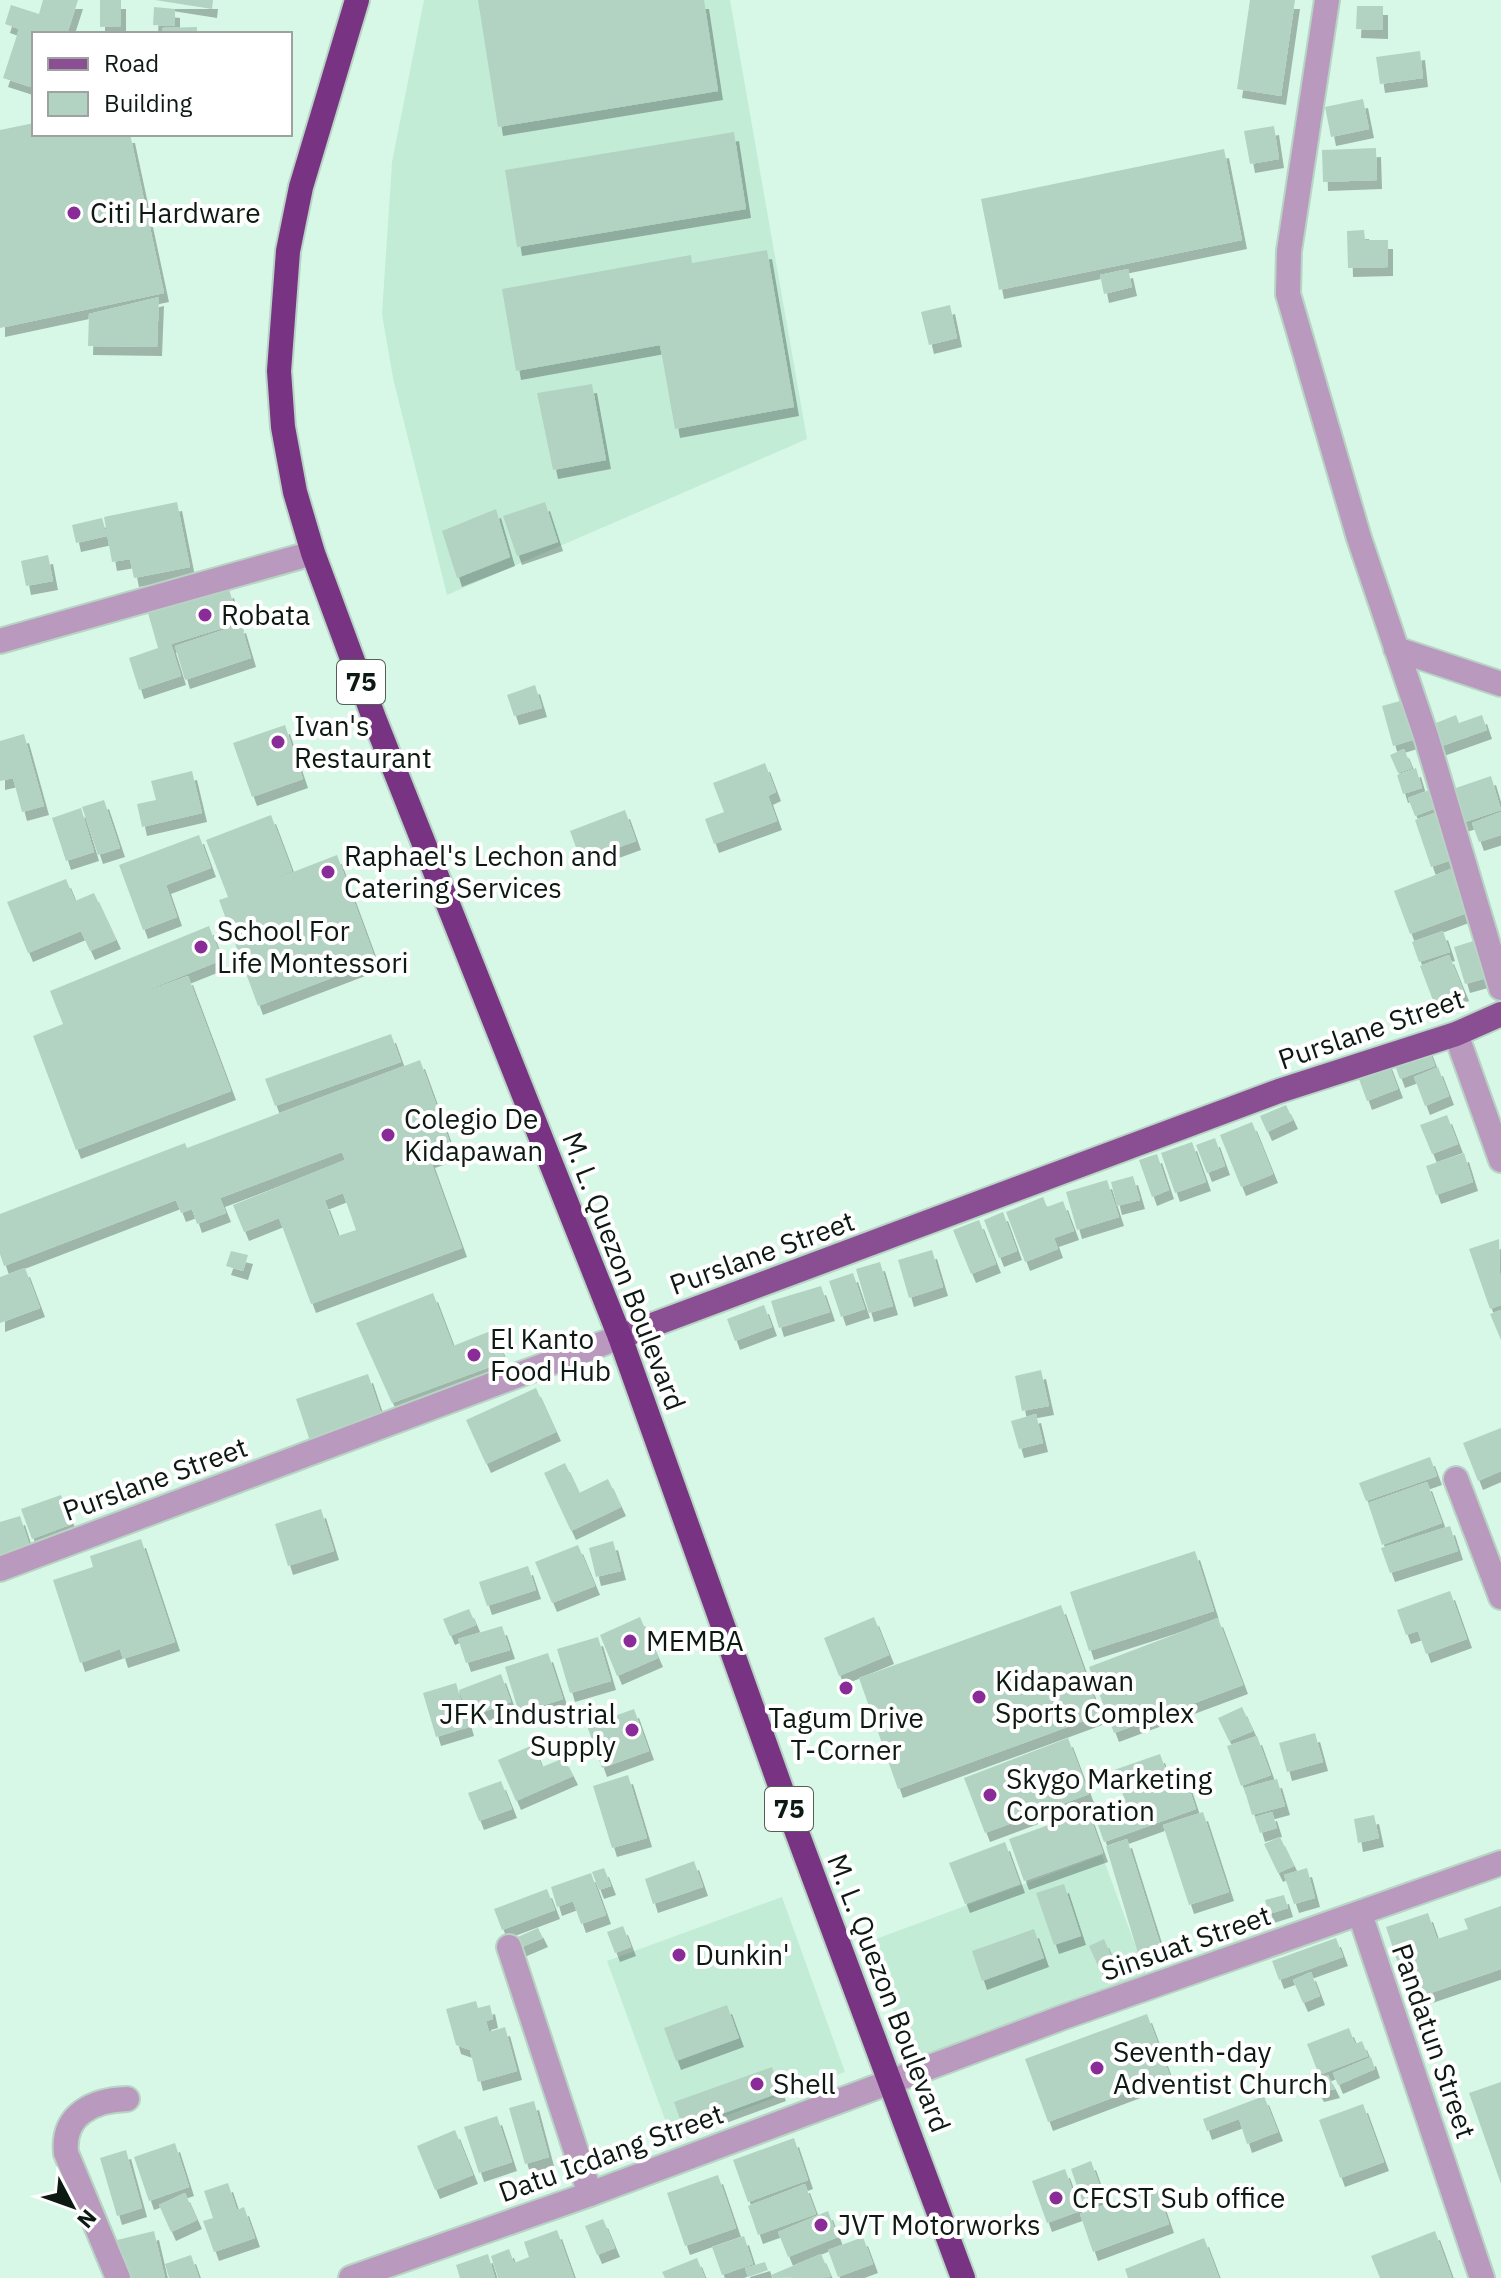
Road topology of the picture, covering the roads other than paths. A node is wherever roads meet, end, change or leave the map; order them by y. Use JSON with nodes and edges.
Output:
{"nodes":[{"id":1,"x":357,"y":0,"type":"edge"},
{"id":2,"x":1327,"y":0,"type":"edge"},
{"id":3,"x":313,"y":553,"type":"junction"},
{"id":4,"x":0,"y":641,"type":"edge"},
{"id":5,"x":1396,"y":649,"type":"junction"},
{"id":6,"x":1501,"y":684,"type":"edge"},
{"id":7,"x":1501,"y":988,"type":"edge"},
{"id":8,"x":1501,"y":1014,"type":"edge"},
{"id":9,"x":1456,"y":1034,"type":"junction"},
{"id":10,"x":1501,"y":1160,"type":"edge"},
{"id":11,"x":620,"y":1337,"type":"junction"},
{"id":12,"x":1456,"y":1479,"type":"dead end"},
{"id":13,"x":0,"y":1569,"type":"edge"},
{"id":14,"x":1501,"y":1597,"type":"edge"},
{"id":15,"x":1501,"y":1863,"type":"edge"},
{"id":16,"x":1360,"y":1914,"type":"junction"},
{"id":17,"x":509,"y":1947,"type":"dead end"},
{"id":18,"x":891,"y":2080,"type":"junction"},
{"id":19,"x":127,"y":2099,"type":"dead end"},
{"id":20,"x":590,"y":2194,"type":"junction"},
{"id":21,"x":417,"y":2268,"type":"edge"},
{"id":22,"x":118,"y":2278,"type":"edge"},
{"id":23,"x":351,"y":2278,"type":"edge"},
{"id":24,"x":963,"y":2278,"type":"edge"},
{"id":25,"x":1482,"y":2278,"type":"edge"}],
"edges":[{"from":1,"to":3,"type":"highway","name":"M. L. Quezon Boulevard","number":"75"},
{"from":2,"to":5,"type":"street"},
{"from":3,"to":4,"type":"street"},
{"from":3,"to":11,"type":"highway","name":"M. L. Quezon Boulevard","number":"75"},
{"from":5,"to":6,"type":"street"},
{"from":5,"to":7,"type":"street"},
{"from":8,"to":9,"type":"main road","name":"Purslane Street"},
{"from":9,"to":10,"type":"street"},
{"from":9,"to":11,"type":"main road","name":"Purslane Street"},
{"from":11,"to":13,"type":"street","name":"Purslane Street"},
{"from":11,"to":18,"type":"highway","name":"M. L. Quezon Boulevard","number":"75"},
{"from":12,"to":14,"type":"street"},
{"from":15,"to":16,"type":"street","name":"Sinsuat Street"},
{"from":16,"to":18,"type":"street","name":"Sinsuat Street"},
{"from":16,"to":25,"type":"street","name":"Pandatun Street"},
{"from":17,"to":20,"type":"street"},
{"from":18,"to":20,"type":"street","name":"Datu Icdang Street"},
{"from":18,"to":24,"type":"highway","name":"M. L. Quezon Boulevard","number":"75"},
{"from":19,"to":22,"type":"street"},
{"from":20,"to":21,"type":"street","name":"Datu Icdang Street"},
{"from":21,"to":23,"type":"street","name":"Datu Icdang Street"}]}
